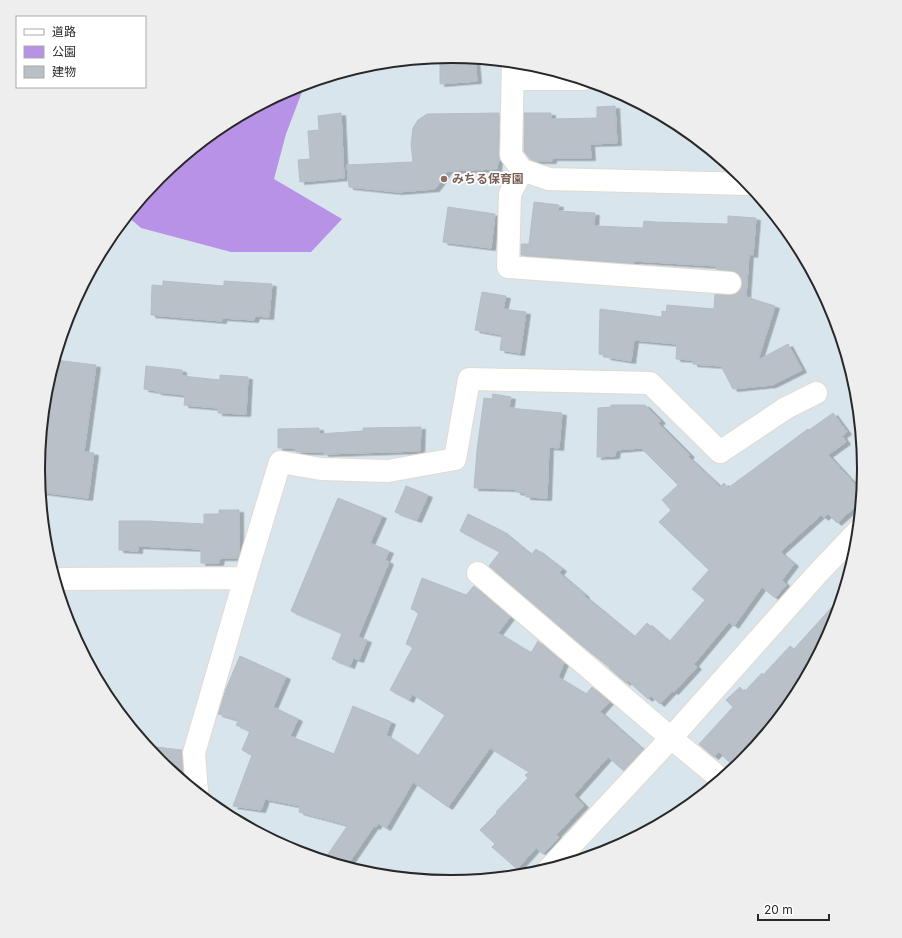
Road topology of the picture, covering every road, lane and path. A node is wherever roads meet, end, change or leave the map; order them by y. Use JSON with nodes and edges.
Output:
{"nodes":[{"id":1,"x":513,"y":71,"type":"edge"},
{"id":2,"x":551,"y":76,"type":"edge"},
{"id":3,"x":522,"y":170,"type":"junction"},
{"id":4,"x":740,"y":184,"type":"edge"},
{"id":5,"x":730,"y":283,"type":"dead end"},
{"id":6,"x":816,"y":393,"type":"dead end"},
{"id":7,"x":851,"y":539,"type":"edge"},
{"id":8,"x":478,"y":573,"type":"dead end"},
{"id":9,"x":245,"y":578,"type":"junction"},
{"id":10,"x":61,"y":579,"type":"edge"},
{"id":11,"x":670,"y":738,"type":"junction"},
{"id":12,"x":717,"y":776,"type":"edge"},
{"id":13,"x":196,"y":785,"type":"edge"},
{"id":14,"x":557,"y":861,"type":"edge"}],
"edges":[{"from":1,"to":2,"type":"street"},
{"from":1,"to":3,"type":"street"},
{"from":3,"to":4,"type":"street"},
{"from":3,"to":5,"type":"street"},
{"from":6,"to":9,"type":"street"},
{"from":7,"to":11,"type":"street"},
{"from":8,"to":11,"type":"street"},
{"from":9,"to":10,"type":"street"},
{"from":9,"to":13,"type":"street"},
{"from":11,"to":12,"type":"street"},
{"from":11,"to":14,"type":"street"}]}
